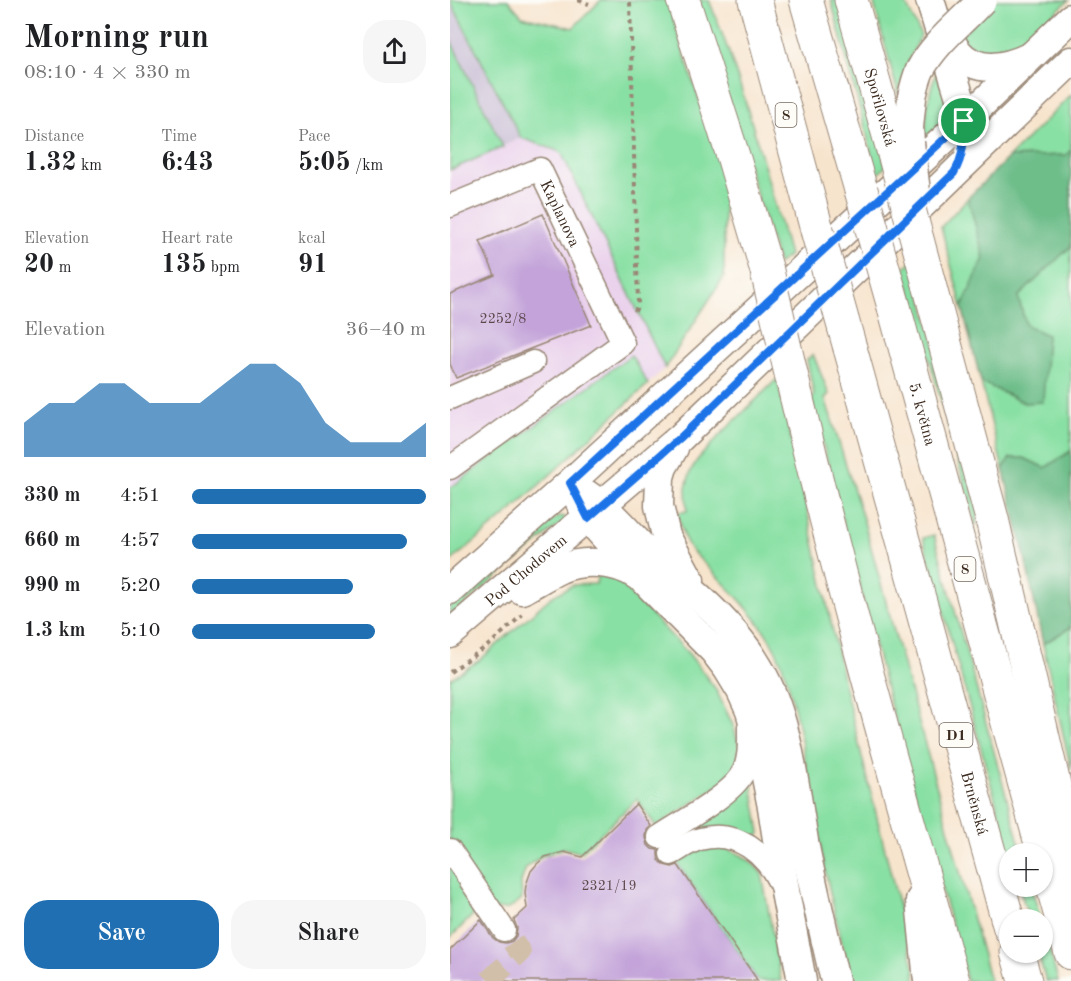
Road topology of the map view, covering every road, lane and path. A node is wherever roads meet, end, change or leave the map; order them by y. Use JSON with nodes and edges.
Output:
{"nodes":[{"id":1,"x":578,"y":0,"type":"edge"},
{"id":2,"x":683,"y":0,"type":"edge"},
{"id":3,"x":755,"y":0,"type":"edge"},
{"id":4,"x":806,"y":0,"type":"edge"},
{"id":5,"x":851,"y":0,"type":"edge"},
{"id":6,"x":930,"y":0,"type":"edge"},
{"id":7,"x":982,"y":0,"type":"edge"},
{"id":8,"x":630,"y":2,"type":"dead end"},
{"id":9,"x":589,"y":4,"type":"dead end"},
{"id":10,"x":1071,"y":18,"type":"edge"},
{"id":11,"x":1031,"y":56,"type":"junction"},
{"id":12,"x":1071,"y":61,"type":"edge"},
{"id":13,"x":964,"y":121,"type":"junction"},
{"id":14,"x":902,"y":150,"type":"junction"},
{"id":15,"x":954,"y":173,"type":"junction"},
{"id":16,"x":450,"y":206,"type":"edge"},
{"id":17,"x":623,"y":343,"type":"junction"},
{"id":18,"x":533,"y":362,"type":"dead end"},
{"id":19,"x":450,"y":398,"type":"edge"},
{"id":20,"x":680,"y":438,"type":"junction"},
{"id":21,"x":450,"y":468,"type":"edge"},
{"id":22,"x":570,"y":483,"type":"junction"},
{"id":23,"x":595,"y":511,"type":"junction"},
{"id":24,"x":903,"y":542,"type":"joint"},
{"id":25,"x":646,"y":582,"type":"junction"},
{"id":26,"x":450,"y":590,"type":"edge"},
{"id":27,"x":702,"y":600,"type":"junction"},
{"id":28,"x":529,"y":610,"type":"dead end"},
{"id":29,"x":458,"y":628,"type":"edge"},
{"id":30,"x":450,"y":672,"type":"edge"},
{"id":31,"x":750,"y":711,"type":"junction"},
{"id":32,"x":915,"y":844,"type":"junction"},
{"id":33,"x":450,"y":850,"type":"edge"},
{"id":34,"x":1071,"y":894,"type":"edge"},
{"id":35,"x":786,"y":897,"type":"junction"},
{"id":36,"x":1005,"y":909,"type":"edge"},
{"id":37,"x":504,"y":930,"type":"tunnel mouth"},
{"id":38,"x":1071,"y":953,"type":"edge"},
{"id":39,"x":1020,"y":963,"type":"edge"},
{"id":40,"x":801,"y":981,"type":"edge"},
{"id":41,"x":835,"y":981,"type":"edge"},
{"id":42,"x":928,"y":981,"type":"edge"},
{"id":43,"x":952,"y":981,"type":"edge"},
{"id":44,"x":1025,"y":981,"type":"edge"}],
"edges":[{"from":1,"to":9,"type":"path"},
{"from":2,"to":32,"type":"highway","bridge":true},
{"from":3,"to":24,"type":"highway","number":"8","bridge":true},
{"from":4,"to":38,"type":"highway","name":"5. května","number":"8","bridge":true},
{"from":5,"to":14,"type":"highway","name":"Spořilovská"},
{"from":6,"to":11,"type":"main road"},
{"from":6,"to":13,"type":"main road"},
{"from":7,"to":14,"type":"main road","bridge":true},
{"from":8,"to":17,"type":"path"},
{"from":10,"to":11,"type":"main road","name":"Pod Chodovem"},
{"from":11,"to":13,"type":"main road","name":"Pod Chodovem"},
{"from":12,"to":15,"type":"main road","name":"Pod Chodovem"},
{"from":13,"to":15,"type":"main road"},
{"from":13,"to":22,"type":"main road","name":"Pod Chodovem"},
{"from":14,"to":34,"type":"highway","name":"Spořilovská","bridge":true},
{"from":15,"to":20,"type":"main road","name":"Pod Chodovem"},
{"from":16,"to":17,"type":"street","name":"Kaplanova"},
{"from":17,"to":21,"type":"street"},
{"from":18,"to":19,"type":"street"},
{"from":20,"to":23,"type":"main road","name":"Pod Chodovem"},
{"from":20,"to":27,"type":"main road"},
{"from":22,"to":23,"type":"main road"},
{"from":22,"to":26,"type":"main road","name":"Pod Chodovem"},
{"from":23,"to":25,"type":"main road"},
{"from":23,"to":27,"type":"main road"},
{"from":23,"to":29,"type":"main road","name":"Pod Chodovem"},
{"from":24,"to":36,"type":"highway","name":"Brněnská","number":"D1"},
{"from":25,"to":29,"type":"main road"},
{"from":25,"to":31,"type":"main road"},
{"from":27,"to":41,"type":"main road"},
{"from":28,"to":30,"type":"path"},
{"from":31,"to":35,"type":"main road"},
{"from":31,"to":35,"type":"street"},
{"from":32,"to":42,"type":"main road"},
{"from":32,"to":43,"type":"highway"},
{"from":33,"to":37,"type":"street"},
{"from":35,"to":40,"type":"main road"},
{"from":39,"to":44,"type":"highway"}]}
